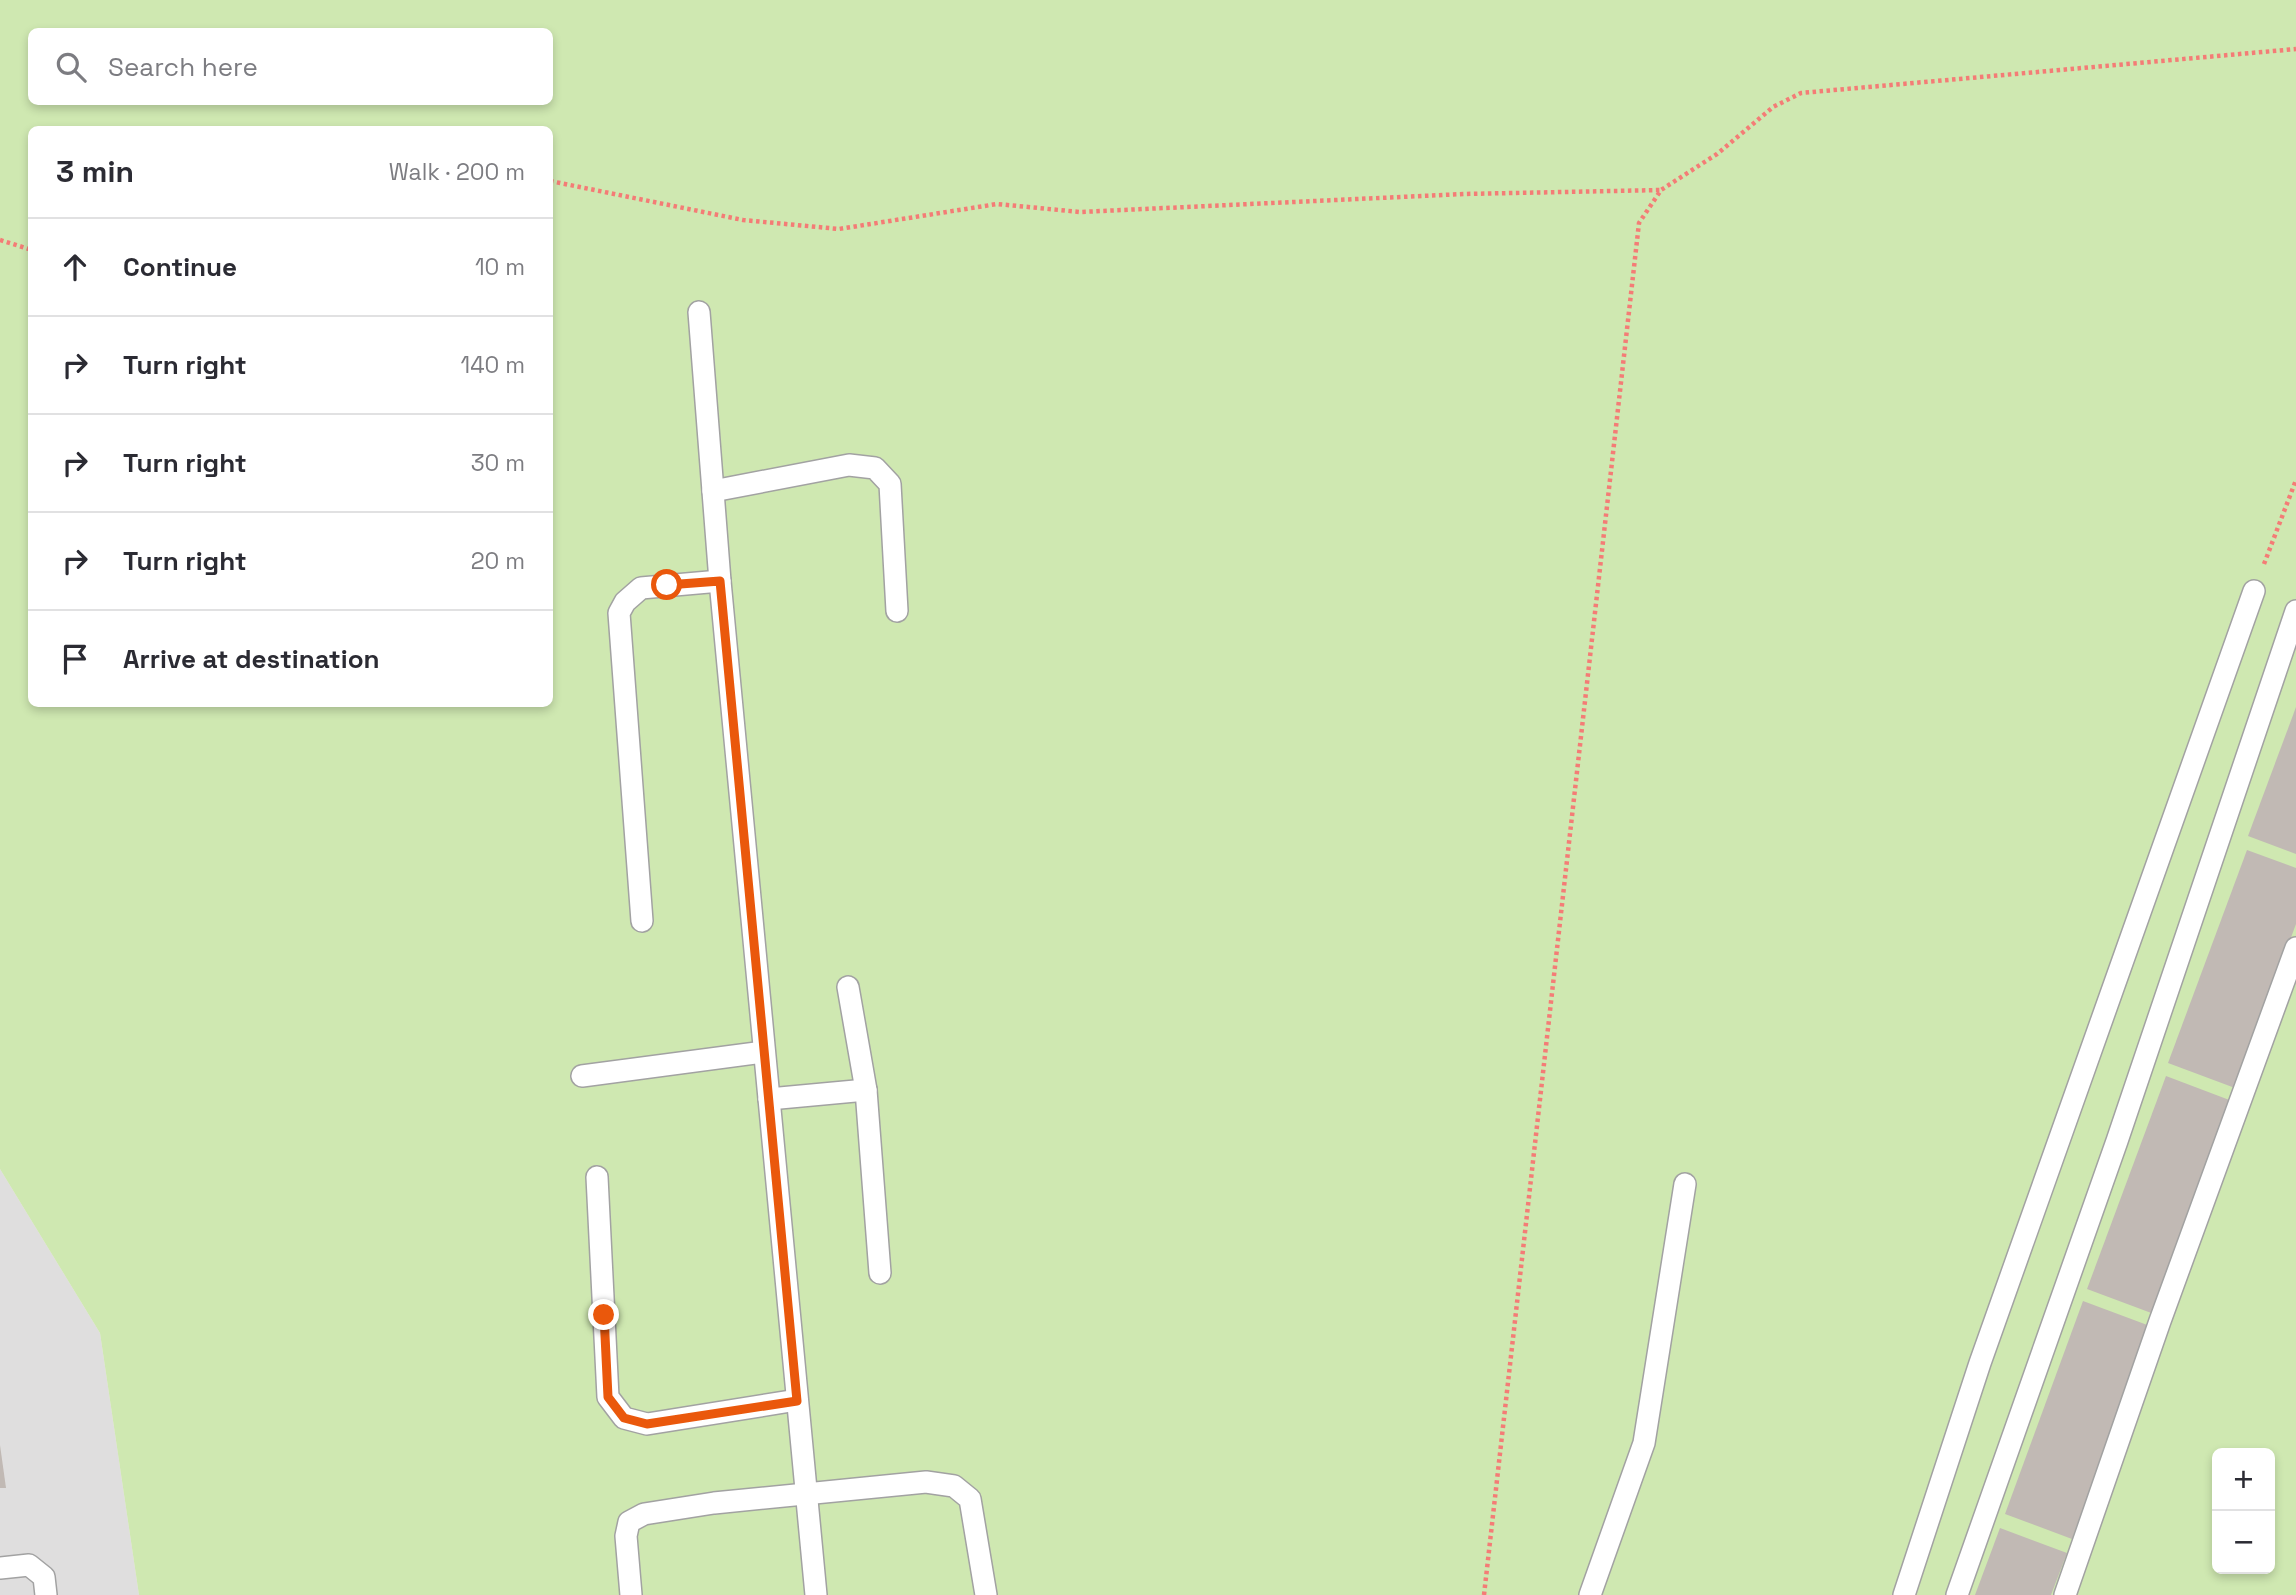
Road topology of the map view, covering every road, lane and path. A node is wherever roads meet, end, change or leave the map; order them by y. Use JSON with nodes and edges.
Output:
{"nodes":[{"id":1,"x":2296,"y":49,"type":"edge"},
{"id":2,"x":553,"y":182,"type":"edge"},
{"id":3,"x":1661,"y":190,"type":"junction"},
{"id":4,"x":0,"y":240,"type":"edge"},
{"id":5,"x":28,"y":249,"type":"edge"},
{"id":6,"x":699,"y":312,"type":"dead end"},
{"id":7,"x":2296,"y":480,"type":"edge"},
{"id":8,"x":713,"y":491,"type":"junction"},
{"id":9,"x":720,"y":581,"type":"junction"},
{"id":10,"x":2254,"y":591,"type":"joint"},
{"id":11,"x":897,"y":611,"type":"dead end"},
{"id":12,"x":2296,"y":611,"type":"edge"},
{"id":13,"x":642,"y":921,"type":"dead end"},
{"id":14,"x":2296,"y":948,"type":"edge"},
{"id":15,"x":848,"y":987,"type":"dead end"},
{"id":16,"x":764,"y":1052,"type":"junction"},
{"id":17,"x":582,"y":1076,"type":"dead end"},
{"id":18,"x":866,"y":1090,"type":"junction"},
{"id":19,"x":769,"y":1099,"type":"junction"},
{"id":20,"x":597,"y":1177,"type":"dead end"},
{"id":21,"x":1685,"y":1184,"type":"dead end"},
{"id":22,"x":880,"y":1273,"type":"dead end"},
{"id":23,"x":797,"y":1401,"type":"junction"},
{"id":24,"x":806,"y":1493,"type":"junction"},
{"id":25,"x":0,"y":1568,"type":"edge"},
{"id":26,"x":46,"y":1595,"type":"edge"},
{"id":27,"x":631,"y":1595,"type":"edge"},
{"id":28,"x":816,"y":1595,"type":"edge"},
{"id":29,"x":986,"y":1595,"type":"edge"},
{"id":30,"x":1484,"y":1595,"type":"edge"},
{"id":31,"x":1590,"y":1595,"type":"edge"},
{"id":32,"x":1904,"y":1595,"type":"edge"},
{"id":33,"x":1957,"y":1595,"type":"edge"},
{"id":34,"x":2065,"y":1595,"type":"edge"}],
"edges":[{"from":1,"to":3,"type":"path"},
{"from":2,"to":3,"type":"path"},
{"from":3,"to":30,"type":"path"},
{"from":4,"to":5,"type":"path"},
{"from":6,"to":8,"type":"lane"},
{"from":7,"to":10,"type":"path"},
{"from":8,"to":9,"type":"lane"},
{"from":8,"to":11,"type":"lane"},
{"from":9,"to":13,"type":"lane"},
{"from":9,"to":16,"type":"lane"},
{"from":10,"to":32,"type":"lane"},
{"from":12,"to":33,"type":"lane"},
{"from":14,"to":34,"type":"lane"},
{"from":15,"to":18,"type":"lane"},
{"from":16,"to":17,"type":"lane"},
{"from":16,"to":19,"type":"lane"},
{"from":18,"to":19,"type":"lane"},
{"from":18,"to":22,"type":"lane"},
{"from":19,"to":23,"type":"lane"},
{"from":20,"to":23,"type":"lane"},
{"from":21,"to":31,"type":"lane"},
{"from":23,"to":24,"type":"lane"},
{"from":24,"to":27,"type":"lane"},
{"from":24,"to":28,"type":"lane"},
{"from":24,"to":29,"type":"lane"},
{"from":25,"to":26,"type":"lane"}]}
